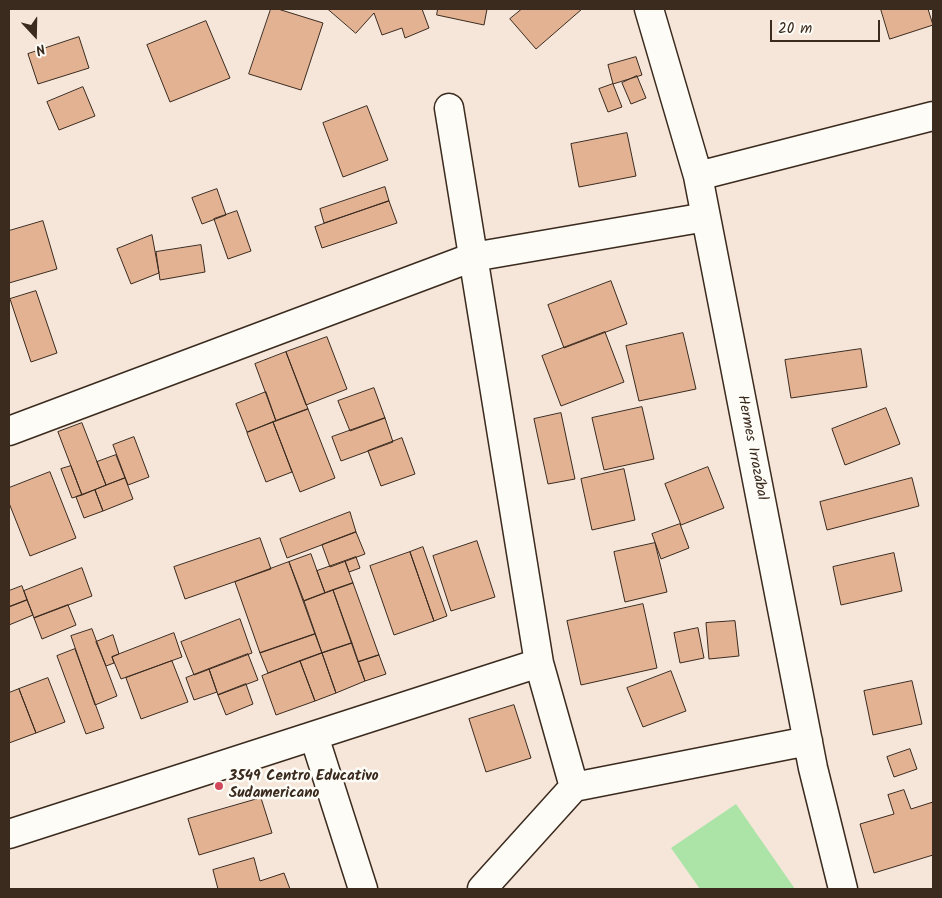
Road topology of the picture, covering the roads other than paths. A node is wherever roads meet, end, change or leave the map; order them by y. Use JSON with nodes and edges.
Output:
{"nodes":[{"id":1,"x":649,"y":9,"type":"edge"},
{"id":2,"x":449,"y":108,"type":"dead end"},
{"id":3,"x":933,"y":116,"type":"edge"},
{"id":4,"x":698,"y":176,"type":"junction"},
{"id":5,"x":706,"y":217,"type":"junction"},
{"id":6,"x":473,"y":256,"type":"junction"},
{"id":7,"x":9,"y":431,"type":"edge"},
{"id":8,"x":539,"y":663,"type":"junction"},
{"id":9,"x":314,"y":736,"type":"junction"},
{"id":10,"x":808,"y":741,"type":"junction"},
{"id":11,"x":574,"y":787,"type":"junction"},
{"id":12,"x":9,"y":834,"type":"edge"},
{"id":13,"x":363,"y":889,"type":"edge"},
{"id":14,"x":482,"y":889,"type":"edge"},
{"id":15,"x":843,"y":889,"type":"edge"}],
"edges":[{"from":1,"to":4,"type":"street","name":"Hermes Irrazábal"},
{"from":2,"to":6,"type":"street"},
{"from":3,"to":4,"type":"street"},
{"from":4,"to":5,"type":"street","name":"Hermes Irrazábal"},
{"from":5,"to":6,"type":"street"},
{"from":5,"to":10,"type":"street","name":"Hermes Irrazábal"},
{"from":6,"to":7,"type":"street"},
{"from":6,"to":8,"type":"street"},
{"from":8,"to":9,"type":"street"},
{"from":8,"to":11,"type":"street"},
{"from":9,"to":12,"type":"street"},
{"from":9,"to":13,"type":"street"},
{"from":10,"to":11,"type":"street"},
{"from":10,"to":15,"type":"street","name":"Hermes Irrazábal"},
{"from":11,"to":14,"type":"street"}]}
